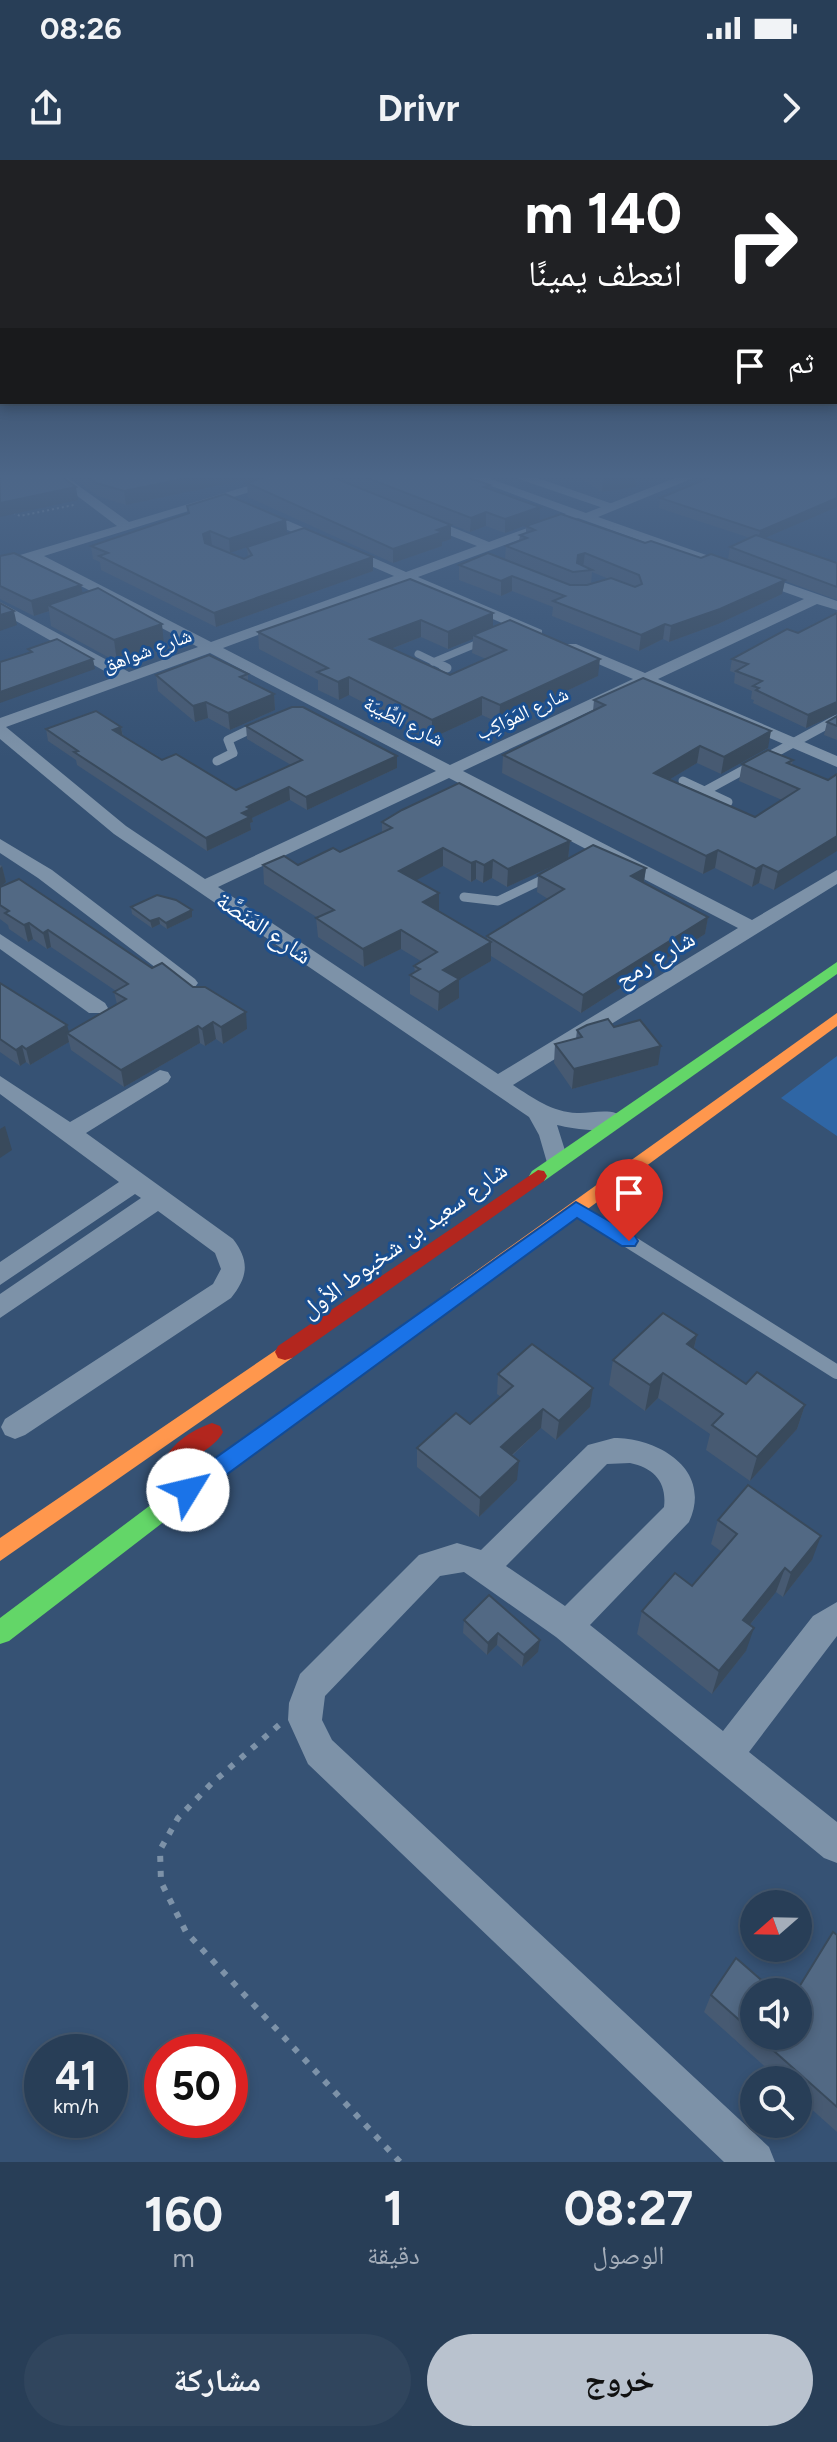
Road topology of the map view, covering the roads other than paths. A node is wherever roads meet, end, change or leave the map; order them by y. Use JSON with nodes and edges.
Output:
{"nodes":[{"id":1,"x":61,"y":569,"type":"edge"},
{"id":2,"x":384,"y":569,"type":"edge"},
{"id":3,"x":428,"y":569,"type":"edge"},
{"id":4,"x":734,"y":569,"type":"edge"},
{"id":5,"x":404,"y":577,"type":"junction"},
{"id":6,"x":115,"y":597,"type":"junction"},
{"id":7,"x":816,"y":599,"type":"junction"},
{"id":8,"x":0,"y":606,"type":"edge"},
{"id":9,"x":87,"y":606,"type":"edge"},
{"id":10,"x":837,"y":606,"type":"edge"},
{"id":11,"x":491,"y":638,"type":"edge"},
{"id":12,"x":212,"y":648,"type":"junction"},
{"id":13,"x":418,"y":654,"type":"dead end"},
{"id":14,"x":433,"y":662,"type":"junction"},
{"id":15,"x":447,"y":668,"type":"dead end"},
{"id":16,"x":128,"y":678,"type":"junction"},
{"id":17,"x":646,"y":678,"type":"junction"},
{"id":18,"x":275,"y":719,"type":"edge"},
{"id":19,"x":837,"y":719,"type":"edge"},
{"id":20,"x":0,"y":724,"type":"edge"},
{"id":21,"x":0,"y":731,"type":"edge"},
{"id":22,"x":794,"y":744,"type":"junction"},
{"id":23,"x":217,"y":761,"type":"dead end"},
{"id":24,"x":837,"y":762,"type":"edge"},
{"id":25,"x":453,"y":770,"type":"junction"},
{"id":26,"x":683,"y":781,"type":"dead end"},
{"id":27,"x":705,"y":791,"type":"junction"},
{"id":28,"x":728,"y":802,"type":"edge"},
{"id":29,"x":0,"y":845,"type":"edge"},
{"id":30,"x":563,"y":869,"type":"edge"},
{"id":31,"x":45,"y":874,"type":"junction"},
{"id":32,"x":837,"y":876,"type":"edge"},
{"id":33,"x":22,"y":885,"type":"edge"},
{"id":34,"x":203,"y":887,"type":"junction"},
{"id":35,"x":464,"y":897,"type":"dead end"},
{"id":36,"x":755,"y":929,"type":"junction"},
{"id":37,"x":0,"y":940,"type":"edge"},
{"id":38,"x":837,"y":967,"type":"edge"},
{"id":39,"x":204,"y":996,"type":"edge"},
{"id":40,"x":97,"y":1008,"type":"dead end"},
{"id":41,"x":837,"y":1018,"type":"edge"},
{"id":42,"x":744,"y":1030,"type":"junction"},
{"id":43,"x":761,"y":1045,"type":"dead end"},
{"id":44,"x":736,"y":1068,"type":"dead end"},
{"id":45,"x":160,"y":1077,"type":"dead end"},
{"id":46,"x":0,"y":1083,"type":"edge"},
{"id":47,"x":498,"y":1084,"type":"junction"},
{"id":48,"x":538,"y":1112,"type":"junction"},
{"id":49,"x":613,"y":1120,"type":"junction"},
{"id":50,"x":69,"y":1133,"type":"junction"},
{"id":51,"x":664,"y":1145,"type":"junction"},
{"id":52,"x":556,"y":1160,"type":"junction"},
{"id":53,"x":134,"y":1183,"type":"junction"},
{"id":54,"x":158,"y":1199,"type":"junction"},
{"id":55,"x":576,"y":1208,"type":"junction"},
{"id":56,"x":0,"y":1275,"type":"edge"},
{"id":57,"x":0,"y":1308,"type":"edge"},
{"id":58,"x":298,"y":1346,"type":"junction"},
{"id":59,"x":837,"y":1372,"type":"edge"},
{"id":60,"x":284,"y":1377,"type":"dead end"},
{"id":61,"x":229,"y":1420,"type":"dead end"},
{"id":62,"x":15,"y":1427,"type":"dead end"},
{"id":63,"x":188,"y":1490,"type":"junction"},
{"id":64,"x":0,"y":1551,"type":"edge"},
{"id":65,"x":485,"y":1566,"type":"junction"},
{"id":66,"x":837,"y":1617,"type":"edge"},
{"id":67,"x":567,"y":1626,"type":"junction"},
{"id":68,"x":0,"y":1633,"type":"edge"},
{"id":69,"x":726,"y":1754,"type":"junction"},
{"id":70,"x":833,"y":1832,"type":"edge"},
{"id":71,"x":754,"y":2162,"type":"edge"}],
"edges":[{"from":1,"to":6,"type":"street","name":"شارع الطِّيبَة"},
{"from":2,"to":5,"type":"street"},
{"from":3,"to":5,"type":"street","name":"شارع شواهق"},
{"from":4,"to":7,"type":"street"},
{"from":5,"to":12,"type":"street","name":"شارع شواهق"},
{"from":5,"to":17,"type":"street"},
{"from":6,"to":9,"type":"street"},
{"from":6,"to":12,"type":"street","name":"شارع الطِّيبَة"},
{"from":7,"to":10,"type":"street"},
{"from":7,"to":17,"type":"street","name":"شارع المَوَاكِب"},
{"from":8,"to":16,"type":"street"},
{"from":11,"to":14,"type":"lane"},
{"from":12,"to":16,"type":"street","name":"شارع شواهق"},
{"from":12,"to":25,"type":"street","name":"شارع الطِّيبَة"},
{"from":13,"to":14,"type":"lane"},
{"from":14,"to":15,"type":"lane"},
{"from":16,"to":20,"type":"street","name":"شارع شواهق"},
{"from":17,"to":22,"type":"street"},
{"from":17,"to":25,"type":"street","name":"شارع المَوَاكِب"},
{"from":18,"to":23,"type":"lane"},
{"from":19,"to":22,"type":"lane"},
{"from":21,"to":34,"type":"street","name":"شارع المَنَصَّة"},
{"from":22,"to":24,"type":"street"},
{"from":22,"to":27,"type":"lane"},
{"from":25,"to":34,"type":"street","name":"شارع المَوَاكِب"},
{"from":25,"to":36,"type":"street","name":"شارع الطِّيبَة"},
{"from":26,"to":27,"type":"lane"},
{"from":27,"to":28,"type":"lane"},
{"from":29,"to":31,"type":"street"},
{"from":30,"to":35,"type":"lane"},
{"from":31,"to":33,"type":"street"},
{"from":31,"to":39,"type":"street"},
{"from":32,"to":36,"type":"street","name":"شارع رمح"},
{"from":34,"to":47,"type":"street","name":"شارع المَنَصَّة"},
{"from":36,"to":47,"type":"street","name":"شارع رمح"},
{"from":37,"to":40,"type":"street"},
{"from":38,"to":42,"type":"main road","name":"شارع سعيد بن شخبوط الأول"},
{"from":41,"to":51,"type":"main road"},
{"from":42,"to":43,"type":"main road"},
{"from":42,"to":49,"type":"main road","name":"شارع سعيد بن شخبوط الأول"},
{"from":44,"to":51,"type":"main road"},
{"from":45,"to":50,"type":"street"},
{"from":46,"to":50,"type":"street"},
{"from":47,"to":48,"type":"street","name":"شارع المَنَصَّة"},
{"from":48,"to":49,"type":"street","name":"شارع المَنَصَّة"},
{"from":48,"to":52,"type":"street"},
{"from":49,"to":52,"type":"main road","name":"شارع سعيد بن شخبوط الأول"},
{"from":50,"to":53,"type":"street"},
{"from":51,"to":55,"type":"main road"},
{"from":52,"to":58,"type":"main road","name":"شارع سعيد بن شخبوط الأول"},
{"from":53,"to":54,"type":"street"},
{"from":53,"to":56,"type":"street"},
{"from":54,"to":57,"type":"street"},
{"from":54,"to":62,"type":"street"},
{"from":55,"to":59,"type":"lane"},
{"from":55,"to":63,"type":"main road"},
{"from":58,"to":60,"type":"main road"},
{"from":58,"to":64,"type":"main road","name":"شارع سعيد بن شخبوط الأول"},
{"from":61,"to":63,"type":"main road"},
{"from":63,"to":68,"type":"main road"},
{"from":65,"to":67,"type":"street"},
{"from":65,"to":67,"type":"street"},
{"from":65,"to":71,"type":"street"},
{"from":66,"to":69,"type":"street"},
{"from":67,"to":69,"type":"street"},
{"from":69,"to":70,"type":"street"}]}
